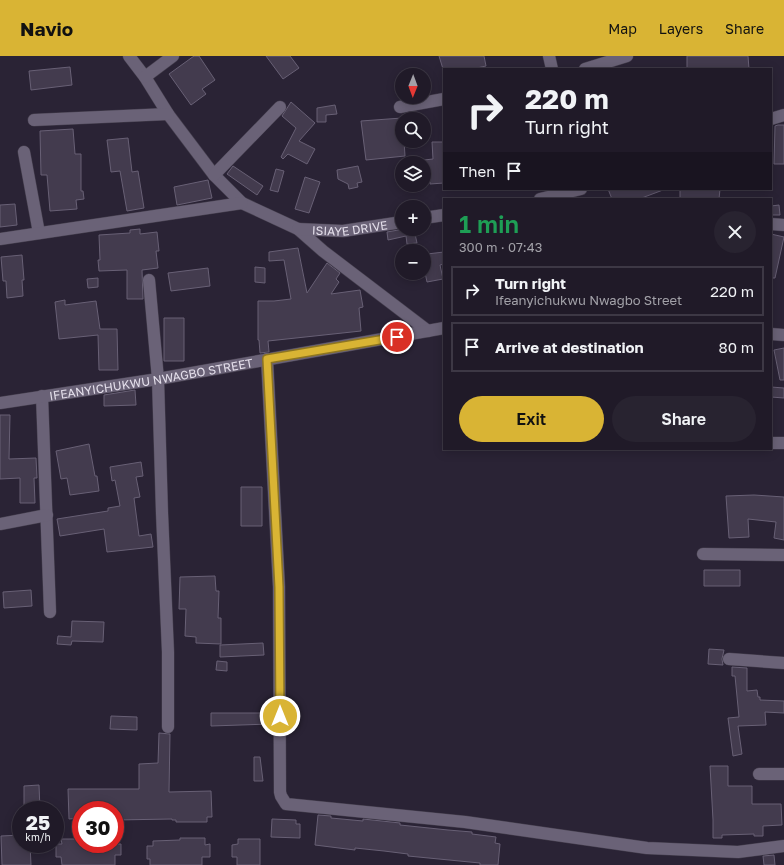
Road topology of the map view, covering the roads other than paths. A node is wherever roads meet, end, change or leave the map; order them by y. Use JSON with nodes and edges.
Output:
{"nodes":[{"id":1,"x":129,"y":56,"type":"edge"},
{"id":2,"x":173,"y":56,"type":"edge"},
{"id":3,"x":549,"y":56,"type":"edge"},
{"id":4,"x":627,"y":56,"type":"edge"},
{"id":5,"x":552,"y":68,"type":"edge"},
{"id":6,"x":588,"y":68,"type":"edge"},
{"id":7,"x":145,"y":77,"type":"junction"},
{"id":8,"x":443,"y":99,"type":"edge"},
{"id":9,"x":280,"y":107,"type":"dead end"},
{"id":10,"x":400,"y":107,"type":"dead end"},
{"id":11,"x":168,"y":114,"type":"junction"},
{"id":12,"x":784,"y":115,"type":"edge"},
{"id":13,"x":772,"y":118,"type":"edge"},
{"id":14,"x":34,"y":120,"type":"dead end"},
{"id":15,"x":24,"y":152,"type":"dead end"},
{"id":16,"x":214,"y":175,"type":"junction"},
{"id":17,"x":576,"y":192,"type":"edge"},
{"id":18,"x":545,"y":198,"type":"edge"},
{"id":19,"x":242,"y":203,"type":"junction"},
{"id":20,"x":443,"y":215,"type":"edge"},
{"id":21,"x":431,"y":217,"type":"edge"},
{"id":22,"x":395,"y":223,"type":"edge"},
{"id":23,"x":772,"y":224,"type":"edge"},
{"id":24,"x":784,"y":225,"type":"edge"},
{"id":25,"x":298,"y":229,"type":"junction"},
{"id":26,"x":39,"y":233,"type":"junction"},
{"id":27,"x":0,"y":239,"type":"edge"},
{"id":28,"x":149,"y":280,"type":"dead end"},
{"id":29,"x":443,"y":328,"type":"edge"},
{"id":30,"x":428,"y":331,"type":"junction"},
{"id":31,"x":772,"y":334,"type":"edge"},
{"id":32,"x":784,"y":335,"type":"edge"},
{"id":33,"x":267,"y":359,"type":"junction"},
{"id":34,"x":158,"y":379,"type":"junction"},
{"id":35,"x":42,"y":396,"type":"junction"},
{"id":36,"x":0,"y":403,"type":"edge"},
{"id":37,"x":772,"y":443,"type":"edge"},
{"id":38,"x":784,"y":443,"type":"edge"},
{"id":39,"x":46,"y":515,"type":"junction"},
{"id":40,"x":0,"y":524,"type":"edge"},
{"id":41,"x":703,"y":554,"type":"dead end"},
{"id":42,"x":784,"y":555,"type":"edge"},
{"id":43,"x":50,"y":612,"type":"dead end"},
{"id":44,"x":729,"y":659,"type":"dead end"},
{"id":45,"x":784,"y":663,"type":"edge"},
{"id":46,"x":168,"y":727,"type":"dead end"},
{"id":47,"x":759,"y":774,"type":"dead end"},
{"id":48,"x":784,"y":774,"type":"edge"},
{"id":49,"x":784,"y":846,"type":"edge"}],
"edges":[{"from":1,"to":7,"type":"street"},
{"from":2,"to":7,"type":"street"},
{"from":3,"to":5,"type":"street"},
{"from":4,"to":6,"type":"street"},
{"from":7,"to":11,"type":"street"},
{"from":8,"to":10,"type":"street"},
{"from":9,"to":16,"type":"street"},
{"from":11,"to":14,"type":"street"},
{"from":11,"to":16,"type":"street"},
{"from":12,"to":13,"type":"street"},
{"from":15,"to":26,"type":"street"},
{"from":16,"to":19,"type":"street"},
{"from":17,"to":18,"type":"street"},
{"from":19,"to":25,"type":"street"},
{"from":19,"to":26,"type":"street"},
{"from":20,"to":21,"type":"street"},
{"from":22,"to":25,"type":"street","name":"ISIAYE DRIVE"},
{"from":23,"to":24,"type":"street"},
{"from":25,"to":30,"type":"street"},
{"from":26,"to":27,"type":"street"},
{"from":28,"to":34,"type":"street"},
{"from":29,"to":30,"type":"street","name":"IFEANYICHUKWU NWAGBO STREET"},
{"from":30,"to":33,"type":"street","name":"IFEANYICHUKWU NWAGBO STREET"},
{"from":31,"to":32,"type":"street"},
{"from":33,"to":34,"type":"street","name":"IFEANYICHUKWU NWAGBO STREET"},
{"from":33,"to":49,"type":"street"},
{"from":34,"to":35,"type":"street","name":"IFEANYICHUKWU NWAGBO STREET"},
{"from":34,"to":46,"type":"street"},
{"from":35,"to":36,"type":"street","name":"IFEANYICHUKWU NWAGBO STREET"},
{"from":35,"to":39,"type":"street"},
{"from":37,"to":38,"type":"street"},
{"from":39,"to":40,"type":"street"},
{"from":39,"to":43,"type":"street"},
{"from":41,"to":42,"type":"street"},
{"from":44,"to":45,"type":"street"},
{"from":47,"to":48,"type":"street"}]}
